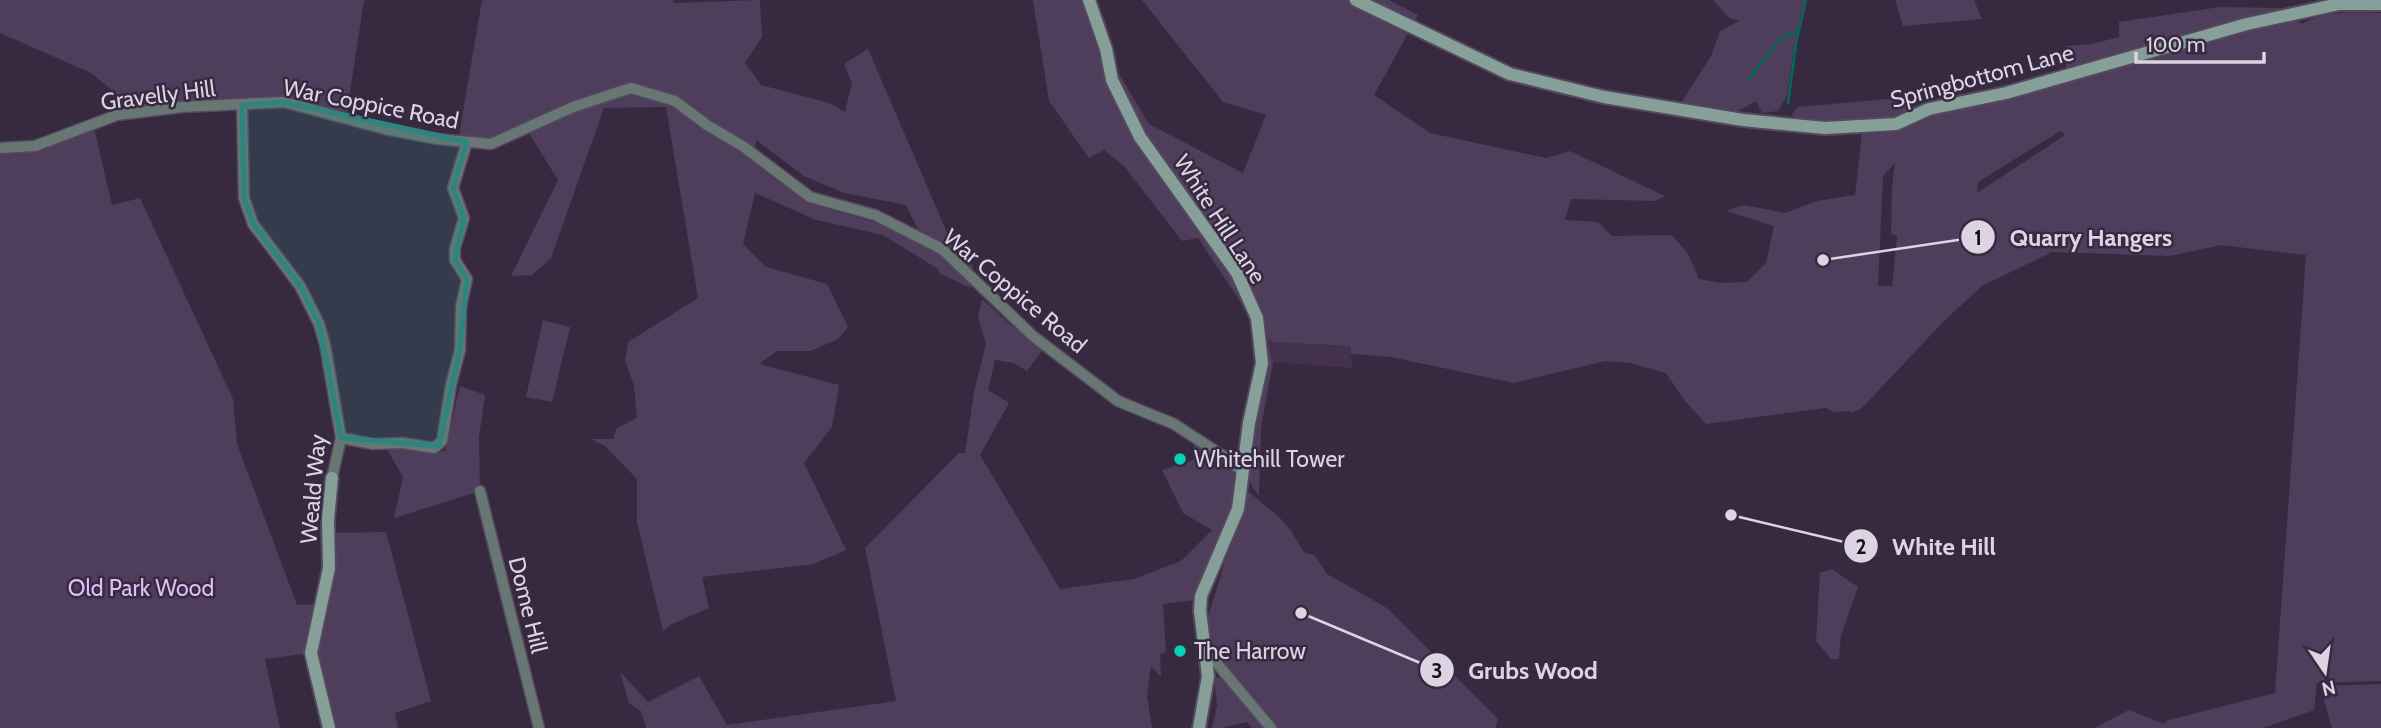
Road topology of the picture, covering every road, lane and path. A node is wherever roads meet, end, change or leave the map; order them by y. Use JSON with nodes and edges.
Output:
{"nodes":[{"id":1,"x":1089,"y":0,"type":"edge"},
{"id":2,"x":1356,"y":0,"type":"edge"},
{"id":3,"x":2381,"y":4,"type":"edge"},
{"id":4,"x":242,"y":105,"type":"junction"},
{"id":5,"x":467,"y":142,"type":"junction"},
{"id":6,"x":0,"y":148,"type":"edge"},
{"id":7,"x":341,"y":438,"type":"junction"},
{"id":8,"x":1243,"y":472,"type":"junction"},
{"id":9,"x":332,"y":478,"type":"joint"},
{"id":10,"x":480,"y":491,"type":"dead end"},
{"id":11,"x":1206,"y":657,"type":"junction"},
{"id":12,"x":328,"y":728,"type":"edge"},
{"id":13,"x":539,"y":728,"type":"edge"},
{"id":14,"x":1199,"y":728,"type":"edge"},
{"id":15,"x":1270,"y":728,"type":"edge"}],
"edges":[{"from":1,"to":8,"type":"street","name":"White Hill Lane"},
{"from":2,"to":3,"type":"street","name":"Springbottom Lane"},
{"from":4,"to":5,"type":"street","name":"War Coppice Road"},
{"from":4,"to":6,"type":"street","name":"Gravelly Hill"},
{"from":4,"to":7,"type":"street","name":"Weald Way"},
{"from":5,"to":7,"type":"street"},
{"from":5,"to":8,"type":"street","name":"War Coppice Road"},
{"from":7,"to":9,"type":"street","name":"Weald Way"},
{"from":8,"to":11,"type":"street","name":"White Hill Lane"},
{"from":9,"to":12,"type":"street","name":"Weald Way"},
{"from":10,"to":13,"type":"street","name":"Dome Hill"},
{"from":11,"to":14,"type":"street","name":"White Hill Lane"},
{"from":11,"to":15,"type":"street"}]}
